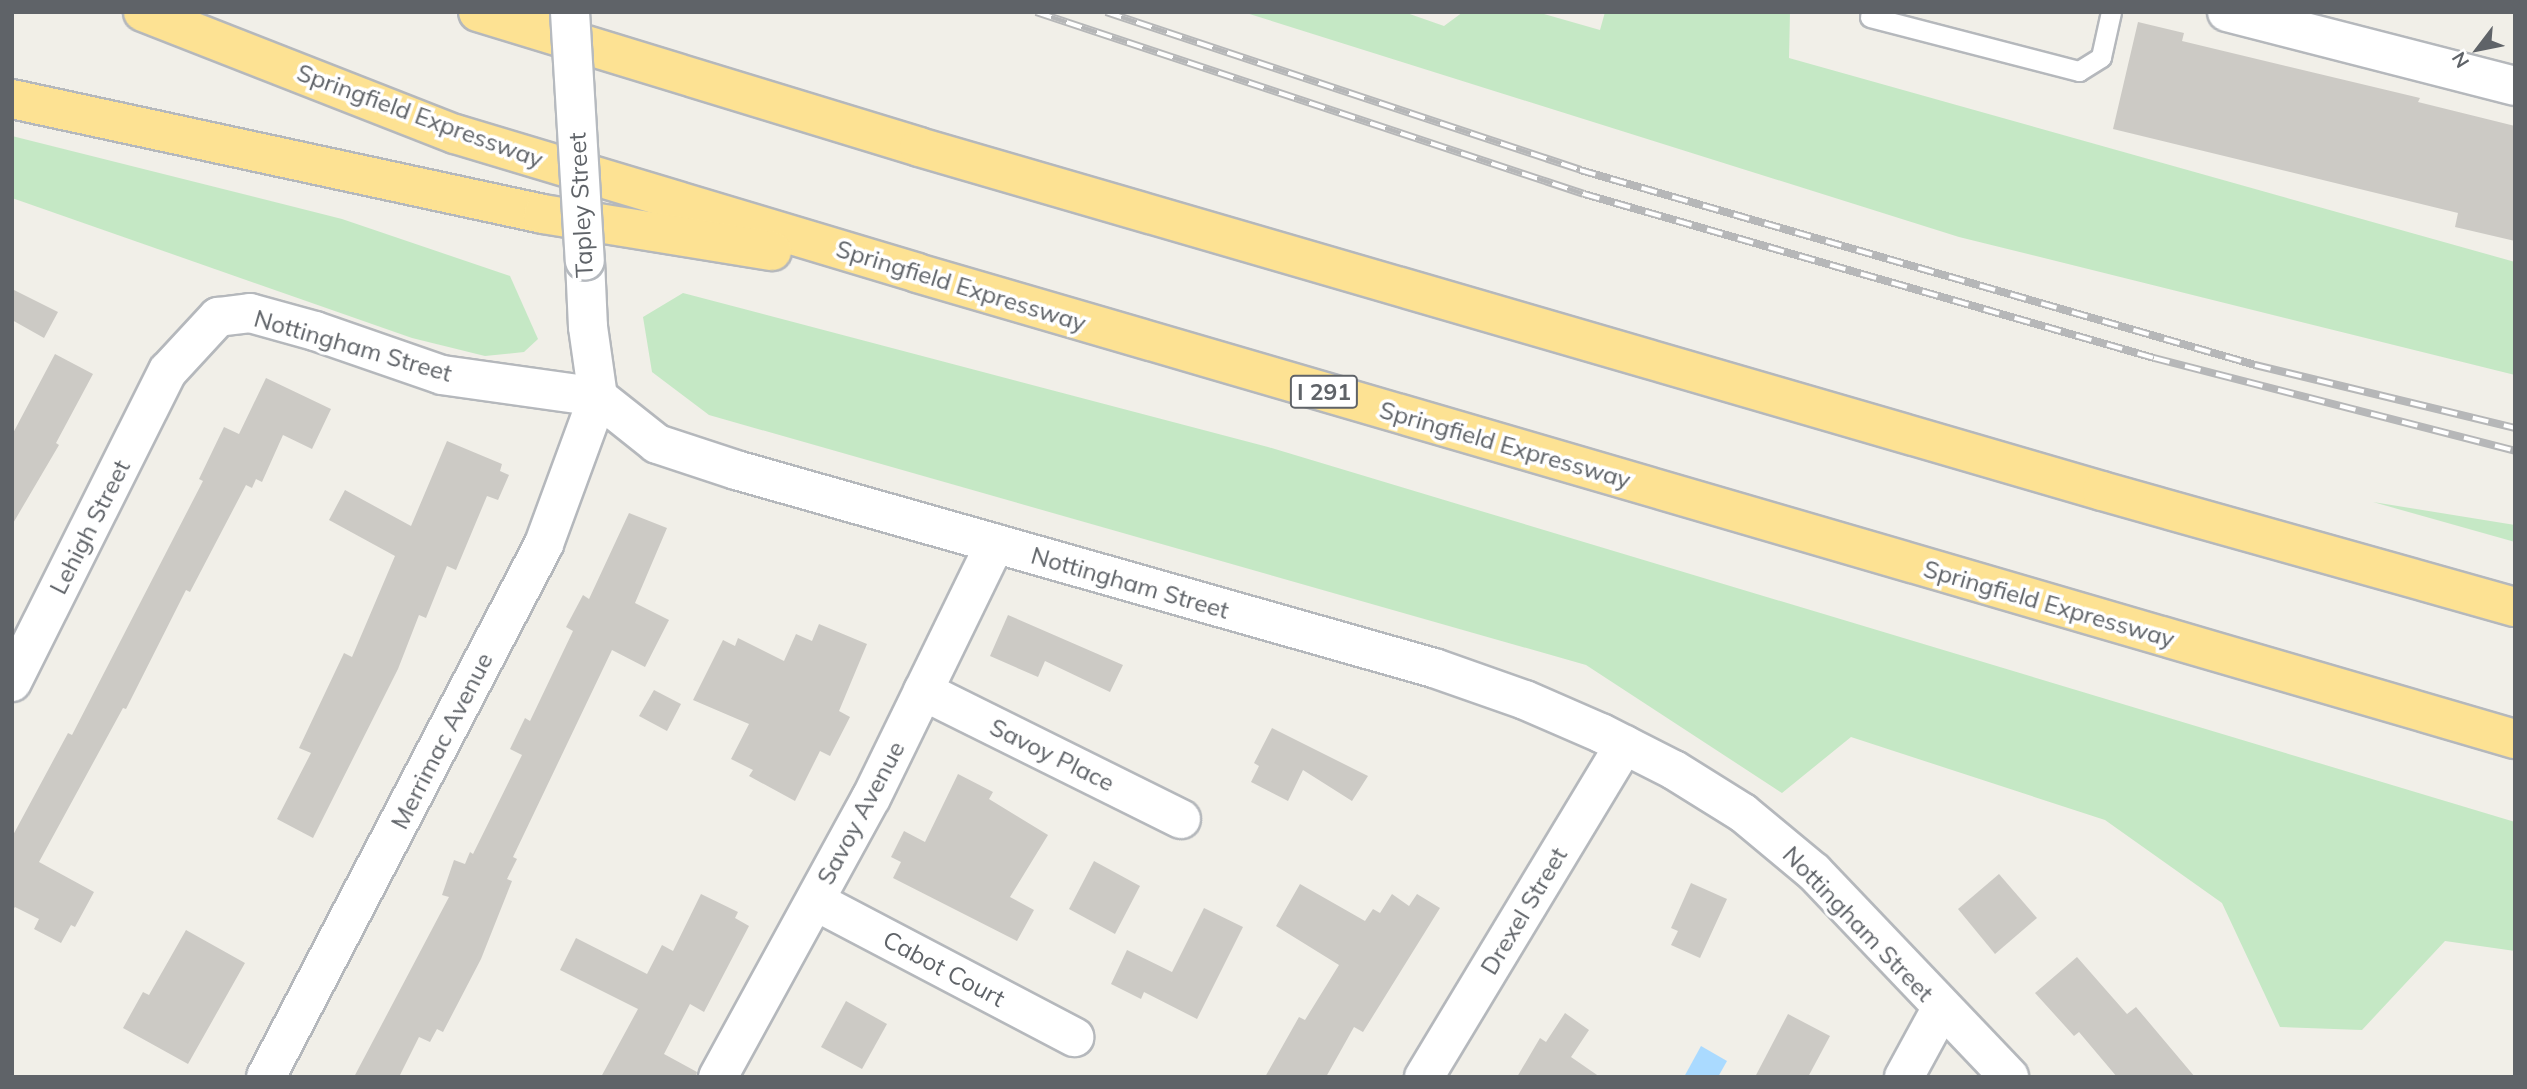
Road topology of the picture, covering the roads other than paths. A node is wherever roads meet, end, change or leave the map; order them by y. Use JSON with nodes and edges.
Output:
{"nodes":[{"id":1,"x":144,"y":12,"type":"edge"},
{"id":2,"x":478,"y":12,"type":"edge"},
{"id":3,"x":561,"y":12,"type":"edge"},
{"id":4,"x":570,"y":12,"type":"edge"},
{"id":5,"x":2111,"y":12,"type":"edge"},
{"id":6,"x":2227,"y":12,"type":"edge"},
{"id":7,"x":1870,"y":17,"type":"dead end"},
{"id":8,"x":2515,"y":86,"type":"edge"},
{"id":9,"x":12,"y":99,"type":"edge"},
{"id":10,"x":766,"y":101,"type":"junction"},
{"id":11,"x":917,"y":274,"type":"junction"},
{"id":12,"x":168,"y":372,"type":"joint"},
{"id":13,"x":598,"y":397,"type":"junction"},
{"id":14,"x":995,"y":544,"type":"junction"},
{"id":15,"x":2515,"y":607,"type":"edge"},
{"id":16,"x":24,"y":631,"type":"edge"},
{"id":17,"x":12,"y":682,"type":"edge"},
{"id":18,"x":923,"y":691,"type":"junction"},
{"id":19,"x":2515,"y":739,"type":"edge"},
{"id":20,"x":1624,"y":745,"type":"junction"},
{"id":21,"x":1181,"y":819,"type":"dead end"},
{"id":22,"x":815,"y":901,"type":"junction"},
{"id":23,"x":1941,"y":1009,"type":"junction"},
{"id":24,"x":1074,"y":1037,"type":"dead end"},
{"id":25,"x":267,"y":1077,"type":"edge"},
{"id":26,"x":718,"y":1077,"type":"edge"},
{"id":27,"x":1423,"y":1077,"type":"edge"},
{"id":28,"x":1904,"y":1077,"type":"edge"},
{"id":29,"x":2008,"y":1077,"type":"edge"}],
"edges":[{"from":1,"to":11,"type":"highway","name":"Springfield Expressway","number":"I 291"},
{"from":2,"to":10,"type":"highway"},
{"from":3,"to":10,"type":"highway"},
{"from":4,"to":13,"type":"street","name":"Tapley Street","bridge":true},
{"from":5,"to":7,"type":"lane"},
{"from":6,"to":8,"type":"street"},
{"from":9,"to":11,"type":"highway"},
{"from":10,"to":15,"type":"highway"},
{"from":11,"to":19,"type":"highway","name":"Springfield Expressway","number":"I 291"},
{"from":12,"to":13,"type":"street","name":"Nottingham Street"},
{"from":12,"to":16,"type":"street","name":"Lehigh Street"},
{"from":13,"to":14,"type":"street","name":"Nottingham Street"},
{"from":13,"to":25,"type":"street","name":"Merrimac Avenue"},
{"from":14,"to":18,"type":"street","name":"Savoy Avenue"},
{"from":14,"to":20,"type":"street","name":"Nottingham Street"},
{"from":16,"to":17,"type":"street","name":"Lehigh Street"},
{"from":18,"to":21,"type":"street","name":"Savoy Place"},
{"from":18,"to":22,"type":"street","name":"Savoy Avenue"},
{"from":20,"to":23,"type":"street","name":"Nottingham Street"},
{"from":20,"to":27,"type":"street","name":"Drexel Street"},
{"from":22,"to":24,"type":"street","name":"Cabot Court"},
{"from":22,"to":26,"type":"street","name":"Savoy Avenue"},
{"from":23,"to":28,"type":"street"},
{"from":23,"to":29,"type":"street","name":"Nottingham Street"}]}
